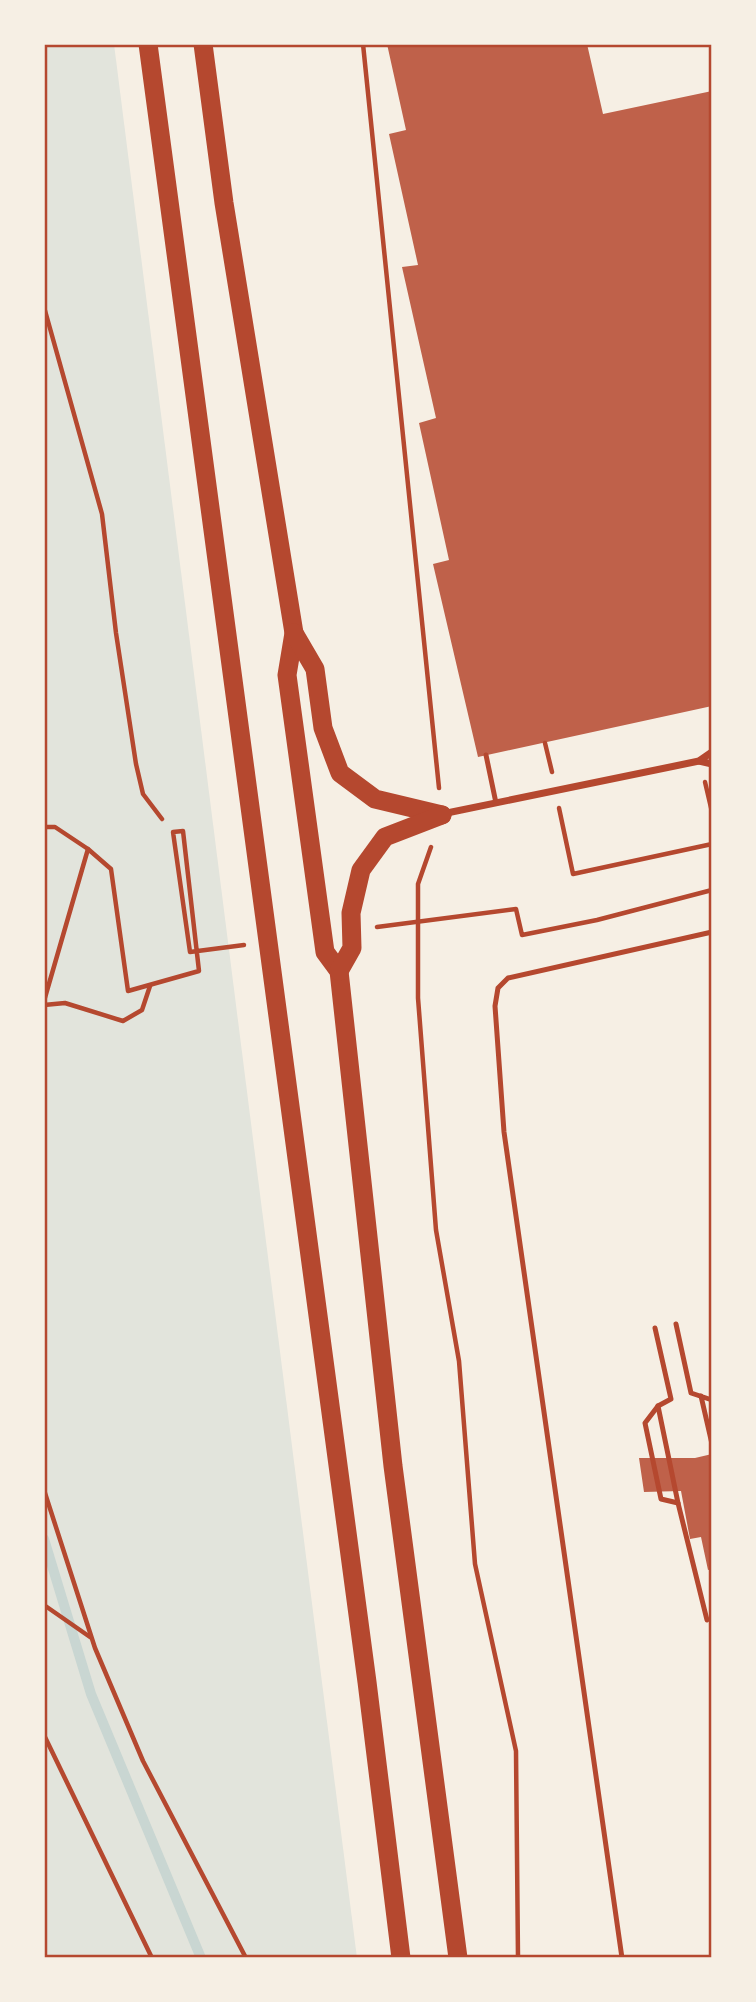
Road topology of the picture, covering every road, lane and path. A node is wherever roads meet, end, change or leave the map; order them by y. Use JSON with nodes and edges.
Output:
{"nodes":[{"id":1,"x":148,"y":44,"type":"edge"},
{"id":2,"x":203,"y":44,"type":"edge"},
{"id":3,"x":363,"y":44,"type":"edge"},
{"id":4,"x":44,"y":307,"type":"edge"},
{"id":5,"x":294,"y":632,"type":"junction"},
{"id":6,"x":712,"y":752,"type":"edge"},
{"id":7,"x":486,"y":755,"type":"dead end"},
{"id":8,"x":699,"y":761,"type":"junction"},
{"id":9,"x":712,"y":764,"type":"edge"},
{"id":10,"x":496,"y":803,"type":"junction"},
{"id":11,"x":712,"y":812,"type":"edge"},
{"id":12,"x":442,"y":815,"type":"junction"},
{"id":13,"x":162,"y":819,"type":"dead end"},
{"id":14,"x":44,"y":827,"type":"edge"},
{"id":15,"x":712,"y":844,"type":"edge"},
{"id":16,"x":88,"y":849,"type":"junction"},
{"id":17,"x":573,"y":874,"type":"dead end"},
{"id":18,"x":712,"y":890,"type":"edge"},
{"id":19,"x":516,"y":909,"type":"dead end"},
{"id":20,"x":712,"y":932,"type":"edge"},
{"id":21,"x":190,"y":952,"type":"dead end"},
{"id":22,"x":339,"y":971,"type":"junction"},
{"id":23,"x":150,"y":985,"type":"junction"},
{"id":24,"x":44,"y":1003,"type":"edge"},
{"id":25,"x":676,"y":1324,"type":"dead end"},
{"id":26,"x":655,"y":1328,"type":"dead end"},
{"id":27,"x":701,"y":1396,"type":"junction"},
{"id":28,"x":712,"y":1400,"type":"edge"},
{"id":29,"x":658,"y":1406,"type":"junction"},
{"id":30,"x":712,"y":1444,"type":"edge"},
{"id":31,"x":44,"y":1490,"type":"edge"},
{"id":32,"x":678,"y":1503,"type":"junction"},
{"id":33,"x":44,"y":1605,"type":"edge"},
{"id":34,"x":706,"y":1620,"type":"dead end"},
{"id":35,"x":91,"y":1637,"type":"junction"},
{"id":36,"x":44,"y":1735,"type":"edge"},
{"id":37,"x":152,"y":1958,"type":"edge"},
{"id":38,"x":246,"y":1958,"type":"edge"},
{"id":39,"x":401,"y":1958,"type":"edge"},
{"id":40,"x":458,"y":1958,"type":"edge"},
{"id":41,"x":518,"y":1958,"type":"edge"},
{"id":42,"x":622,"y":1958,"type":"edge"}],
"edges":[{"from":1,"to":39,"type":"highway"},
{"from":2,"to":5,"type":"highway"},
{"from":3,"to":12,"type":"path"},
{"from":4,"to":13,"type":"path"},
{"from":5,"to":12,"type":"highway"},
{"from":5,"to":22,"type":"highway"},
{"from":6,"to":8,"type":"street"},
{"from":7,"to":10,"type":"lane"},
{"from":8,"to":9,"type":"street"},
{"from":8,"to":10,"type":"street"},
{"from":8,"to":11,"type":"path"},
{"from":10,"to":12,"type":"street"},
{"from":12,"to":22,"type":"highway"},
{"from":12,"to":41,"type":"path"},
{"from":14,"to":16,"type":"path"},
{"from":15,"to":17,"type":"path"},
{"from":16,"to":23,"type":"path"},
{"from":16,"to":24,"type":"path"},
{"from":18,"to":19,"type":"path"},
{"from":20,"to":42,"type":"lane"},
{"from":21,"to":23,"type":"path"},
{"from":22,"to":40,"type":"highway"},
{"from":23,"to":24,"type":"path"},
{"from":25,"to":27,"type":"lane"},
{"from":26,"to":29,"type":"lane"},
{"from":27,"to":28,"type":"lane"},
{"from":27,"to":30,"type":"lane"},
{"from":29,"to":32,"type":"lane"},
{"from":29,"to":32,"type":"lane"},
{"from":31,"to":35,"type":"path"},
{"from":32,"to":34,"type":"lane"},
{"from":33,"to":35,"type":"path"},
{"from":35,"to":38,"type":"path"},
{"from":36,"to":37,"type":"path"}]}
